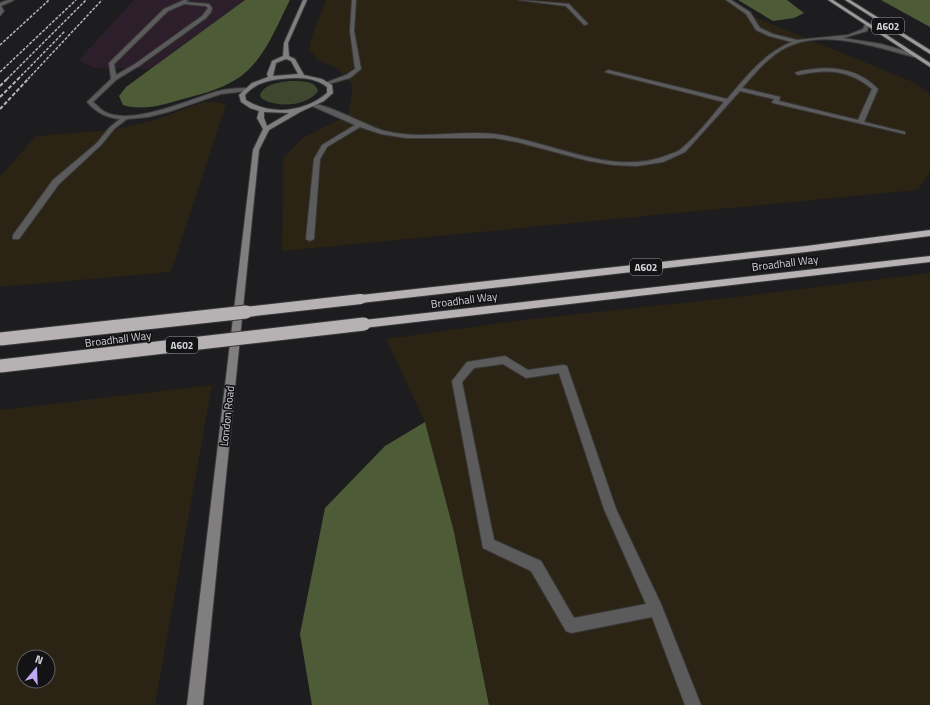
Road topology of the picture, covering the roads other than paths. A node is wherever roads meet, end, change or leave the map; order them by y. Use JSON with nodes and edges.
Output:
{"nodes":[{"id":1,"x":12,"y":0,"type":"edge"},
{"id":2,"x":305,"y":0,"type":"edge"},
{"id":3,"x":354,"y":0,"type":"edge"},
{"id":4,"x":521,"y":0,"type":"edge"},
{"id":5,"x":728,"y":0,"type":"edge"},
{"id":6,"x":830,"y":0,"type":"edge"},
{"id":7,"x":847,"y":0,"type":"edge"},
{"id":8,"x":184,"y":2,"type":"edge"},
{"id":9,"x":0,"y":6,"type":"edge"},
{"id":10,"x":0,"y":15,"type":"edge"},
{"id":11,"x":586,"y":24,"type":"dead end"},
{"id":12,"x":867,"y":24,"type":"junction"},
{"id":13,"x":834,"y":38,"type":"junction"},
{"id":14,"x":798,"y":42,"type":"junction"},
{"id":15,"x":930,"y":52,"type":"edge"},
{"id":16,"x":914,"y":55,"type":"junction"},
{"id":17,"x":286,"y":58,"type":"junction"},
{"id":18,"x":930,"y":64,"type":"edge"},
{"id":19,"x":608,"y":72,"type":"dead end"},
{"id":20,"x":798,"y":73,"type":"dead end"},
{"id":21,"x":302,"y":76,"type":"junction"},
{"id":22,"x":114,"y":79,"type":"junction"},
{"id":23,"x":271,"y":79,"type":"junction"},
{"id":24,"x":327,"y":84,"type":"junction"},
{"id":25,"x":739,"y":89,"type":"junction"},
{"id":26,"x":245,"y":90,"type":"junction"},
{"id":27,"x":728,"y":101,"type":"junction"},
{"id":28,"x":314,"y":105,"type":"junction"},
{"id":29,"x":301,"y":109,"type":"junction"},
{"id":30,"x":262,"y":111,"type":"junction"},
{"id":31,"x":124,"y":118,"type":"junction"},
{"id":32,"x":860,"y":124,"type":"junction"},
{"id":33,"x":359,"y":125,"type":"junction"},
{"id":34,"x":266,"y":129,"type":"junction"},
{"id":35,"x":904,"y":134,"type":"dead end"},
{"id":36,"x":930,"y":233,"type":"edge"},
{"id":37,"x":16,"y":237,"type":"dead end"},
{"id":38,"x":310,"y":239,"type":"dead end"},
{"id":39,"x":930,"y":258,"type":"edge"},
{"id":40,"x":0,"y":339,"type":"edge"},
{"id":41,"x":0,"y":366,"type":"edge"},
{"id":42,"x":656,"y":609,"type":"junction"},
{"id":43,"x":195,"y":705,"type":"edge"},
{"id":44,"x":693,"y":705,"type":"edge"}],
"edges":[{"from":1,"to":9,"type":"street"},
{"from":2,"to":17,"type":"main road"},
{"from":3,"to":24,"type":"street"},
{"from":4,"to":11,"type":"street"},
{"from":5,"to":14,"type":"street"},
{"from":6,"to":12,"type":"main road","number":"A602"},
{"from":7,"to":15,"type":"main road","number":"A602"},
{"from":8,"to":22,"type":"street"},
{"from":8,"to":22,"type":"street"},
{"from":9,"to":10,"type":"street"},
{"from":12,"to":13,"type":"street"},
{"from":12,"to":16,"type":"main road","number":"A602"},
{"from":13,"to":14,"type":"street"},
{"from":13,"to":16,"type":"street"},
{"from":14,"to":25,"type":"street"},
{"from":16,"to":18,"type":"main road","number":"A602"},
{"from":17,"to":21,"type":"main road"},
{"from":17,"to":23,"type":"main road"},
{"from":19,"to":27,"type":"street"},
{"from":20,"to":32,"type":"street"},
{"from":21,"to":23,"type":"main road"},
{"from":21,"to":24,"type":"main road"},
{"from":22,"to":31,"type":"street"},
{"from":23,"to":26,"type":"main road"},
{"from":24,"to":28,"type":"main road"},
{"from":25,"to":27,"type":"street"},
{"from":25,"to":32,"type":"street"},
{"from":26,"to":30,"type":"main road"},
{"from":26,"to":31,"type":"street"},
{"from":27,"to":33,"type":"street"},
{"from":28,"to":29,"type":"main road"},
{"from":28,"to":33,"type":"street"},
{"from":29,"to":30,"type":"main road"},
{"from":29,"to":34,"type":"main road"},
{"from":30,"to":34,"type":"main road"},
{"from":31,"to":37,"type":"street"},
{"from":32,"to":35,"type":"street"},
{"from":33,"to":38,"type":"street"},
{"from":34,"to":43,"type":"main road","name":"London Road"},
{"from":36,"to":40,"type":"highway","name":"Broadhall Way","number":"A602","bridge":true},
{"from":39,"to":41,"type":"highway","name":"Broadhall Way","number":"A602","bridge":true},
{"from":42,"to":42,"type":"street"},
{"from":42,"to":44,"type":"street"}]}
